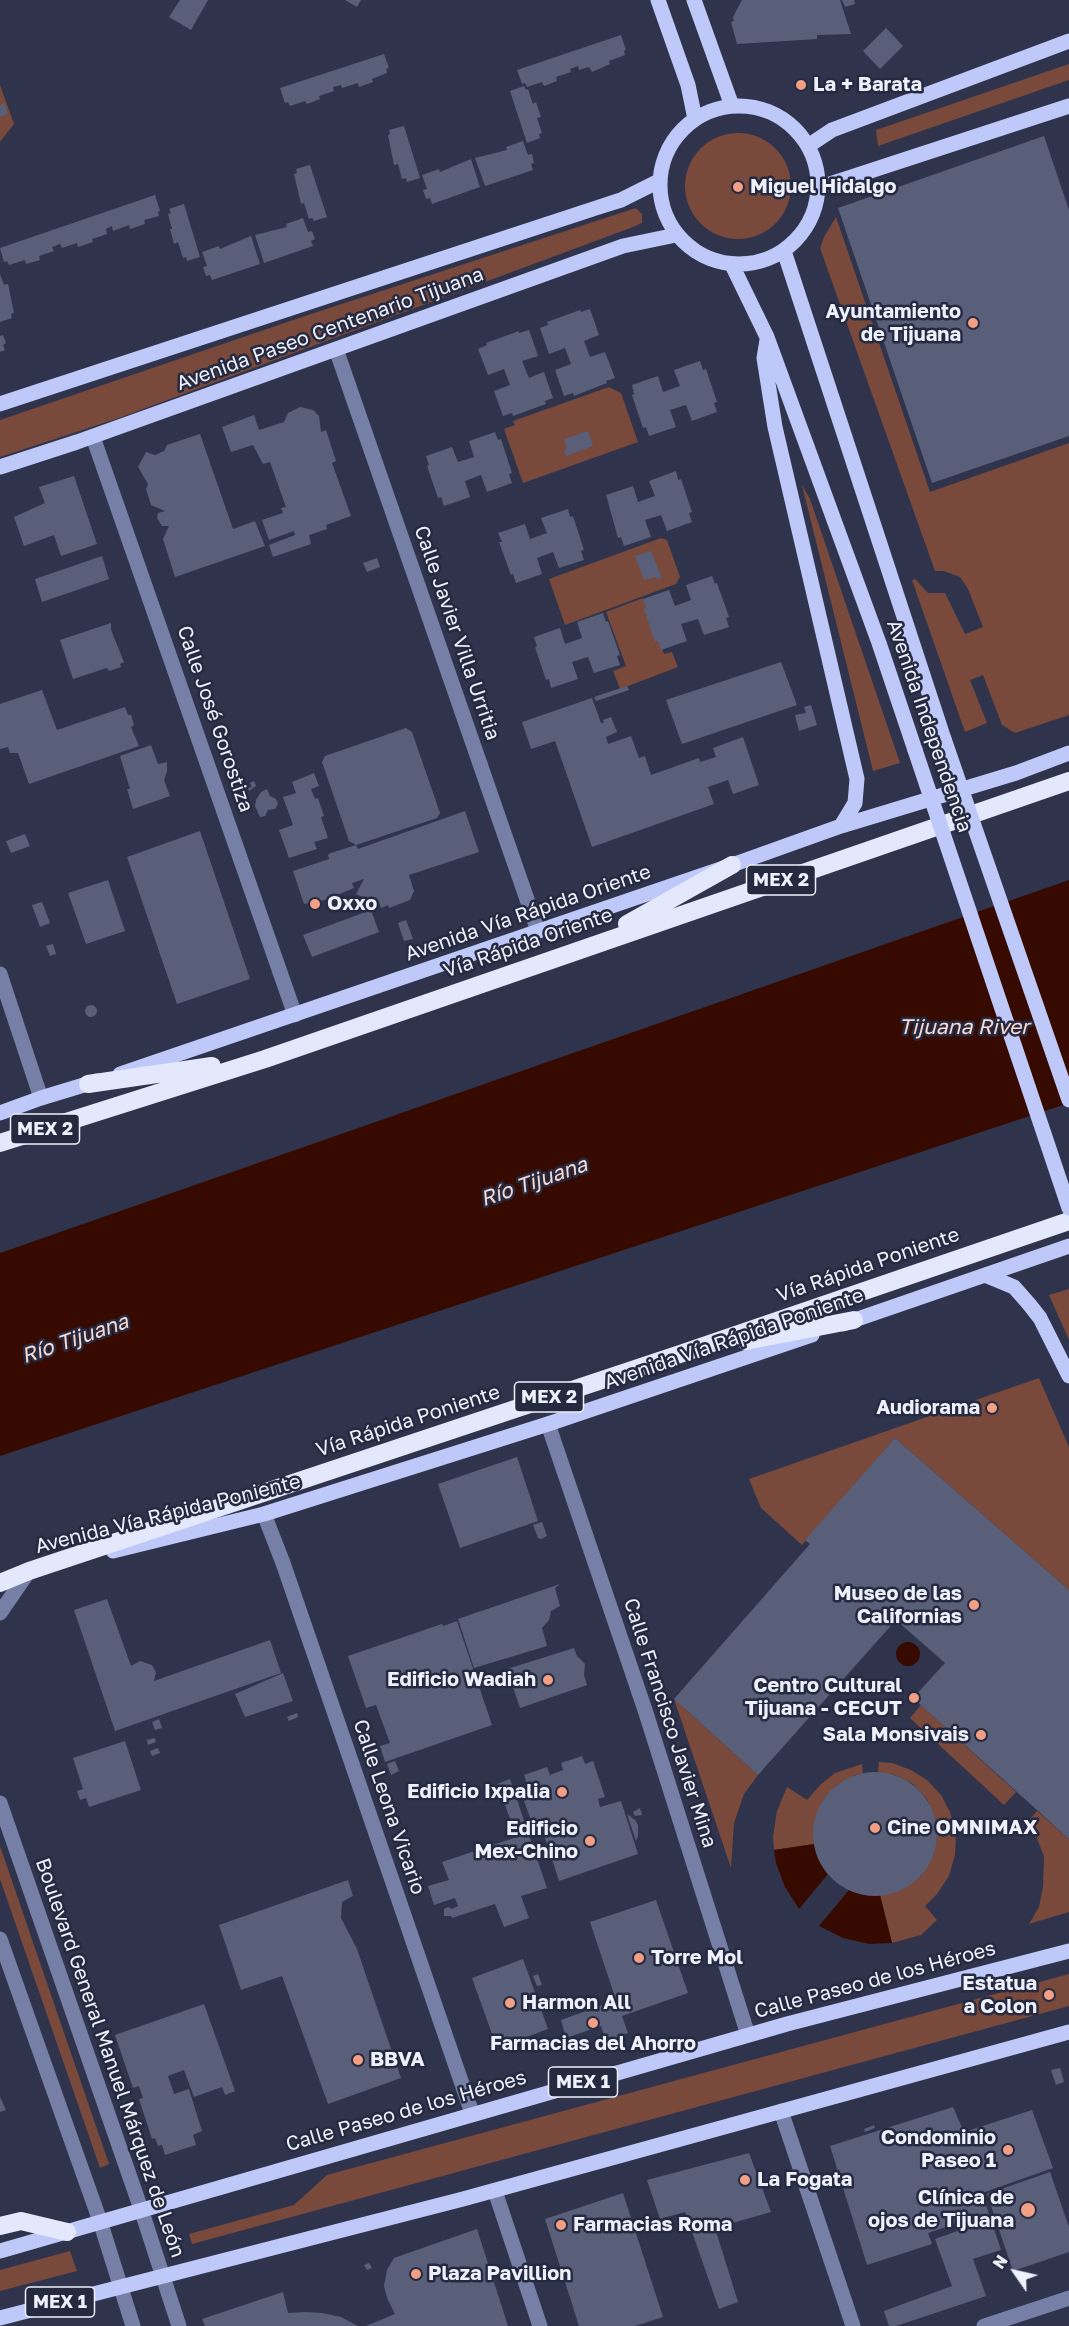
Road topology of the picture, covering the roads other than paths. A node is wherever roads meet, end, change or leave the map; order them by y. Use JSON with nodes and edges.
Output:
{"nodes":[{"id":1,"x":658,"y":0,"type":"edge"},
{"id":2,"x":694,"y":0,"type":"edge"},
{"id":3,"x":1069,"y":41,"type":"edge"},
{"id":4,"x":732,"y":106,"type":"junction"},
{"id":5,"x":1069,"y":106,"type":"edge"},
{"id":6,"x":695,"y":119,"type":"junction"},
{"id":7,"x":808,"y":146,"type":"junction"},
{"id":8,"x":659,"y":181,"type":"junction"},
{"id":9,"x":818,"y":188,"type":"junction"},
{"id":10,"x":676,"y":235,"type":"junction"},
{"id":11,"x":784,"y":251,"type":"junction"},
{"id":12,"x":732,"y":265,"type":"junction"},
{"id":13,"x":767,"y":337,"type":"junction"},
{"id":14,"x":336,"y":349,"type":"junction"},
{"id":15,"x":0,"y":404,"type":"edge"},
{"id":16,"x":93,"y":437,"type":"junction"},
{"id":17,"x":0,"y":467,"type":"edge"},
{"id":18,"x":1069,"y":753,"type":"edge"},
{"id":19,"x":1069,"y":781,"type":"edge"},
{"id":20,"x":841,"y":825,"type":"junction"},
{"id":21,"x":732,"y":865,"type":"junction"},
{"id":22,"x":538,"y":931,"type":"junction"},
{"id":23,"x":586,"y":947,"type":"junction"},
{"id":24,"x":0,"y":974,"type":"edge"},
{"id":25,"x":295,"y":1015,"type":"junction"},
{"id":26,"x":265,"y":1059,"type":"junction"},
{"id":27,"x":88,"y":1084,"type":"junction"},
{"id":28,"x":41,"y":1098,"type":"junction"},
{"id":29,"x":1069,"y":1100,"type":"edge"},
{"id":30,"x":0,"y":1113,"type":"edge"},
{"id":31,"x":90,"y":1115,"type":"junction"},
{"id":32,"x":0,"y":1143,"type":"edge"},
{"id":33,"x":0,"y":1150,"type":"edge"},
{"id":34,"x":1069,"y":1208,"type":"edge"},
{"id":35,"x":1069,"y":1221,"type":"edge"},
{"id":36,"x":1069,"y":1246,"type":"edge"},
{"id":37,"x":985,"y":1275,"type":"junction"},
{"id":38,"x":854,"y":1320,"type":"junction"},
{"id":39,"x":680,"y":1354,"type":"junction"},
{"id":40,"x":1069,"y":1376,"type":"edge"},
{"id":41,"x":548,"y":1424,"type":"junction"},
{"id":42,"x":264,"y":1514,"type":"junction"},
{"id":43,"x":28,"y":1571,"type":"junction"},
{"id":44,"x":0,"y":1578,"type":"edge"},
{"id":45,"x":0,"y":1583,"type":"edge"},
{"id":46,"x":0,"y":1613,"type":"edge"},
{"id":47,"x":0,"y":1803,"type":"edge"},
{"id":48,"x":0,"y":1939,"type":"edge"},
{"id":49,"x":1069,"y":1951,"type":"edge"},
{"id":50,"x":1069,"y":2032,"type":"edge"},
{"id":51,"x":748,"y":2035,"type":"junction"},
{"id":52,"x":781,"y":2111,"type":"junction"},
{"id":53,"x":472,"y":2113,"type":"junction"},
{"id":54,"x":495,"y":2191,"type":"junction"},
{"id":55,"x":141,"y":2209,"type":"junction"},
{"id":56,"x":100,"y":2221,"type":"junction"},
{"id":57,"x":0,"y":2226,"type":"edge"},
{"id":58,"x":67,"y":2232,"type":"junction"},
{"id":59,"x":0,"y":2251,"type":"edge"},
{"id":60,"x":162,"y":2276,"type":"junction"},
{"id":61,"x":120,"y":2287,"type":"junction"},
{"id":62,"x":1069,"y":2298,"type":"edge"},
{"id":63,"x":0,"y":2318,"type":"edge"},
{"id":64,"x":133,"y":2326,"type":"edge"},
{"id":65,"x":179,"y":2326,"type":"edge"},
{"id":66,"x":540,"y":2326,"type":"edge"},
{"id":67,"x":853,"y":2326,"type":"edge"},
{"id":68,"x":984,"y":2326,"type":"edge"}],
"edges":[{"from":1,"to":6,"type":"main road"},
{"from":2,"to":4,"type":"main road"},
{"from":3,"to":7,"type":"main road"},
{"from":4,"to":6,"type":"main road"},
{"from":4,"to":7,"type":"main road"},
{"from":5,"to":9,"type":"main road"},
{"from":6,"to":8,"type":"main road"},
{"from":7,"to":9,"type":"main road"},
{"from":8,"to":10,"type":"main road"},
{"from":8,"to":15,"type":"main road","name":"Avenida Paseo Centenario Tijuana"},
{"from":9,"to":11,"type":"main road"},
{"from":10,"to":12,"type":"main road"},
{"from":10,"to":14,"type":"main road","name":"Avenida Paseo Centenario Tijuana"},
{"from":11,"to":12,"type":"main road"},
{"from":11,"to":29,"type":"main road","name":"Avenida Independencia","bridge":true},
{"from":12,"to":13,"type":"main road","name":"Avenida Independencia"},
{"from":13,"to":20,"type":"main road"},
{"from":13,"to":34,"type":"main road","name":"Avenida Independencia","bridge":true},
{"from":14,"to":16,"type":"main road","name":"Avenida Paseo Centenario Tijuana"},
{"from":14,"to":22,"type":"street","name":"Calle Javier Villa Urritia"},
{"from":16,"to":17,"type":"main road","name":"Avenida Paseo Centenario Tijuana"},
{"from":16,"to":25,"type":"street","name":"Calle José Gorostiza"},
{"from":18,"to":20,"type":"main road","name":"Avenida Vía Rápida Oriente"},
{"from":19,"to":23,"type":"highway","name":"Vía Rápida Oriente","number":"MEX 2"},
{"from":20,"to":21,"type":"main road","name":"Avenida Vía Rápida Oriente"},
{"from":21,"to":22,"type":"main road","name":"Avenida Vía Rápida Oriente"},
{"from":21,"to":23,"type":"highway"},
{"from":22,"to":25,"type":"main road","name":"Avenida Vía Rápida Oriente"},
{"from":23,"to":26,"type":"highway","name":"Vía Rápida Oriente","number":"MEX 2"},
{"from":24,"to":28,"type":"street"},
{"from":25,"to":27,"type":"main road","name":"Avenida Vía Rápida Oriente"},
{"from":26,"to":27,"type":"highway"},
{"from":26,"to":31,"type":"highway","name":"Vía Rápida Oriente","number":"MEX 2"},
{"from":27,"to":28,"type":"main road","name":"Avenida Vía Rápida Oriente"},
{"from":28,"to":30,"type":"main road","name":"Avenida Vía Rápida Oriente"},
{"from":31,"to":32,"type":"highway","name":"Vía Rápida Oriente","number":"MEX 2"},
{"from":31,"to":33,"type":"highway"},
{"from":35,"to":39,"type":"highway","name":"Vía Rápida Poniente","number":"MEX 2"},
{"from":36,"to":37,"type":"main road","name":"Avenida Vía Rápida Poniente"},
{"from":37,"to":38,"type":"main road","name":"Avenida Vía Rápida Poniente"},
{"from":37,"to":40,"type":"main road"},
{"from":38,"to":39,"type":"highway"},
{"from":38,"to":41,"type":"main road","name":"Avenida Vía Rápida Poniente"},
{"from":39,"to":43,"type":"highway","name":"Vía Rápida Poniente","number":"MEX 2"},
{"from":41,"to":42,"type":"main road","name":"Avenida Vía Rápida Poniente"},
{"from":41,"to":51,"type":"street","name":"Calle Francisco Javier Mina"},
{"from":42,"to":43,"type":"main road","name":"Avenida Vía Rápida Poniente"},
{"from":42,"to":53,"type":"street","name":"Calle Leona Vicario"},
{"from":43,"to":44,"type":"highway"},
{"from":43,"to":45,"type":"highway","name":"Vía Rápida Poniente","number":"MEX 2"},
{"from":43,"to":46,"type":"street"},
{"from":47,"to":55,"type":"street","name":"Boulevard General Manuel Márquez de León"},
{"from":48,"to":56,"type":"street"},
{"from":49,"to":51,"type":"main road","name":"Calle Paseo de los Héroes","number":"MEX 1"},
{"from":50,"to":52,"type":"main road","number":"MEX 1"},
{"from":51,"to":53,"type":"main road","name":"Calle Paseo de los Héroes","number":"MEX 1"},
{"from":52,"to":54,"type":"main road","number":"MEX 1"},
{"from":52,"to":67,"type":"street"},
{"from":53,"to":55,"type":"main road","name":"Calle Paseo de los Héroes","number":"MEX 1"},
{"from":54,"to":60,"type":"main road","number":"MEX 1"},
{"from":54,"to":66,"type":"street"},
{"from":55,"to":56,"type":"main road","name":"Calle Paseo de los Héroes","number":"MEX 1"},
{"from":55,"to":60,"type":"street","name":"Boulevard General Manuel Márquez de León"},
{"from":56,"to":58,"type":"main road","name":"Calle Paseo de los Héroes","number":"MEX 1"},
{"from":56,"to":61,"type":"street"},
{"from":57,"to":58,"type":"highway"},
{"from":58,"to":59,"type":"main road","name":"Calle Paseo de los Héroes","number":"MEX 1"},
{"from":60,"to":61,"type":"main road","number":"MEX 1"},
{"from":60,"to":65,"type":"street","name":"Boulevard General Manuel Márquez de León"},
{"from":61,"to":63,"type":"main road","number":"MEX 1"},
{"from":61,"to":64,"type":"street"},
{"from":62,"to":68,"type":"street"}]}
